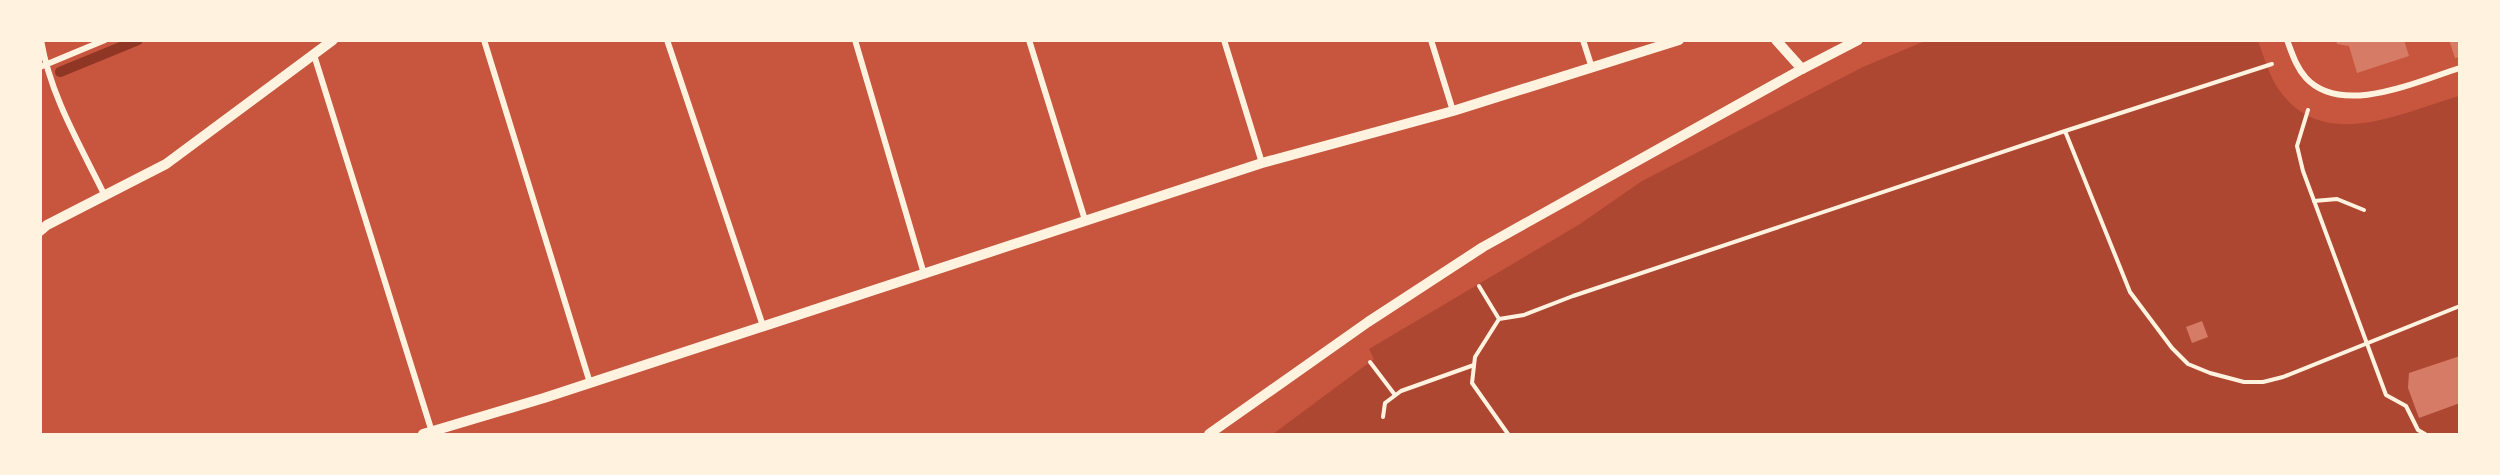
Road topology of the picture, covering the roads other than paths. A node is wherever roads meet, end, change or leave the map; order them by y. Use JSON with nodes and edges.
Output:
{"nodes":[{"id":1,"x":41,"y":40,"type":"edge"},
{"id":2,"x":105,"y":40,"type":"edge"},
{"id":3,"x":333,"y":40,"type":"edge"},
{"id":4,"x":484,"y":40,"type":"edge"},
{"id":5,"x":667,"y":40,"type":"edge"},
{"id":6,"x":855,"y":40,"type":"edge"},
{"id":7,"x":1029,"y":40,"type":"edge"},
{"id":8,"x":1224,"y":40,"type":"edge"},
{"id":9,"x":1431,"y":40,"type":"edge"},
{"id":10,"x":1583,"y":40,"type":"edge"},
{"id":11,"x":1679,"y":40,"type":"edge"},
{"id":12,"x":1776,"y":40,"type":"edge"},
{"id":13,"x":1858,"y":40,"type":"edge"},
{"id":14,"x":2287,"y":40,"type":"edge"},
{"id":15,"x":314,"y":55,"type":"junction"},
{"id":16,"x":43,"y":66,"type":"edge"},
{"id":17,"x":2460,"y":68,"type":"edge"},
{"id":18,"x":1592,"y":69,"type":"junction"},
{"id":19,"x":1802,"y":69,"type":"junction"},
{"id":20,"x":1453,"y":111,"type":"junction"},
{"id":21,"x":1262,"y":163,"type":"junction"},
{"id":22,"x":104,"y":194,"type":"junction"},
{"id":23,"x":1086,"y":220,"type":"junction"},
{"id":24,"x":40,"y":231,"type":"edge"},
{"id":25,"x":924,"y":273,"type":"junction"},
{"id":26,"x":763,"y":326,"type":"junction"},
{"id":27,"x":590,"y":383,"type":"junction"},
{"id":28,"x":427,"y":433,"type":"edge"},
{"id":29,"x":1209,"y":435,"type":"edge"}],
"edges":[{"from":1,"to":16,"type":"street"},
{"from":2,"to":16,"type":"street"},
{"from":3,"to":15,"type":"street"},
{"from":4,"to":27,"type":"street"},
{"from":5,"to":26,"type":"street"},
{"from":6,"to":25,"type":"street"},
{"from":7,"to":23,"type":"street"},
{"from":8,"to":21,"type":"street"},
{"from":9,"to":20,"type":"street"},
{"from":10,"to":18,"type":"street"},
{"from":11,"to":18,"type":"street"},
{"from":12,"to":19,"type":"street"},
{"from":13,"to":19,"type":"street"},
{"from":14,"to":17,"type":"street"},
{"from":15,"to":22,"type":"street"},
{"from":15,"to":28,"type":"street"},
{"from":16,"to":22,"type":"street"},
{"from":18,"to":20,"type":"street"},
{"from":19,"to":29,"type":"street"},
{"from":20,"to":21,"type":"street"},
{"from":21,"to":23,"type":"street"},
{"from":22,"to":24,"type":"street"},
{"from":23,"to":25,"type":"street"},
{"from":25,"to":26,"type":"street"},
{"from":26,"to":27,"type":"street"},
{"from":27,"to":28,"type":"street"}]}
